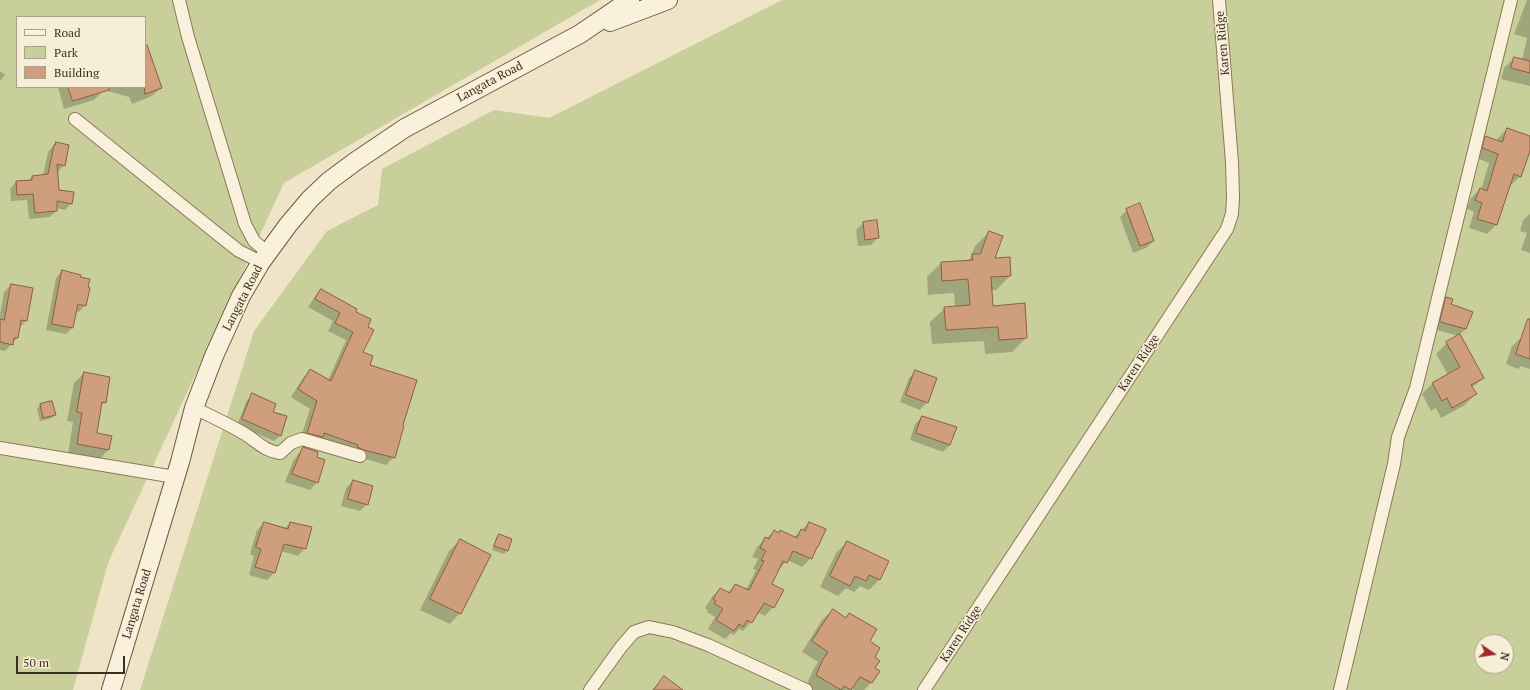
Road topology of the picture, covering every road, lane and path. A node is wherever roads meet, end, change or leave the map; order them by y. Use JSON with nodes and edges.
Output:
{"nodes":[{"id":1,"x":178,"y":0,"type":"edge"},
{"id":2,"x":630,"y":0,"type":"edge"},
{"id":3,"x":668,"y":0,"type":"edge"},
{"id":4,"x":1219,"y":0,"type":"edge"},
{"id":5,"x":1511,"y":0,"type":"edge"},
{"id":6,"x":580,"y":34,"type":"junction"},
{"id":7,"x":75,"y":119,"type":"dead end"},
{"id":8,"x":265,"y":258,"type":"junction"},
{"id":9,"x":194,"y":408,"type":"junction"},
{"id":10,"x":0,"y":448,"type":"edge"},
{"id":11,"x":360,"y":456,"type":"dead end"},
{"id":12,"x":175,"y":477,"type":"junction"},
{"id":13,"x":111,"y":690,"type":"edge"},
{"id":14,"x":590,"y":690,"type":"edge"},
{"id":15,"x":806,"y":690,"type":"edge"},
{"id":16,"x":924,"y":690,"type":"edge"},
{"id":17,"x":1340,"y":690,"type":"edge"}],
"edges":[{"from":1,"to":8,"type":"street"},
{"from":2,"to":6,"type":"main road","name":"Langata Road"},
{"from":3,"to":6,"type":"main road","name":"Langata Road"},
{"from":4,"to":16,"type":"street","name":"Karen Ridge"},
{"from":5,"to":17,"type":"street"},
{"from":6,"to":8,"type":"main road","name":"Langata Road"},
{"from":7,"to":8,"type":"street"},
{"from":8,"to":9,"type":"main road","name":"Langata Road"},
{"from":9,"to":11,"type":"street"},
{"from":9,"to":12,"type":"main road","name":"Langata Road"},
{"from":10,"to":12,"type":"street"},
{"from":12,"to":13,"type":"main road","name":"Langata Road"},
{"from":14,"to":15,"type":"street"}]}
